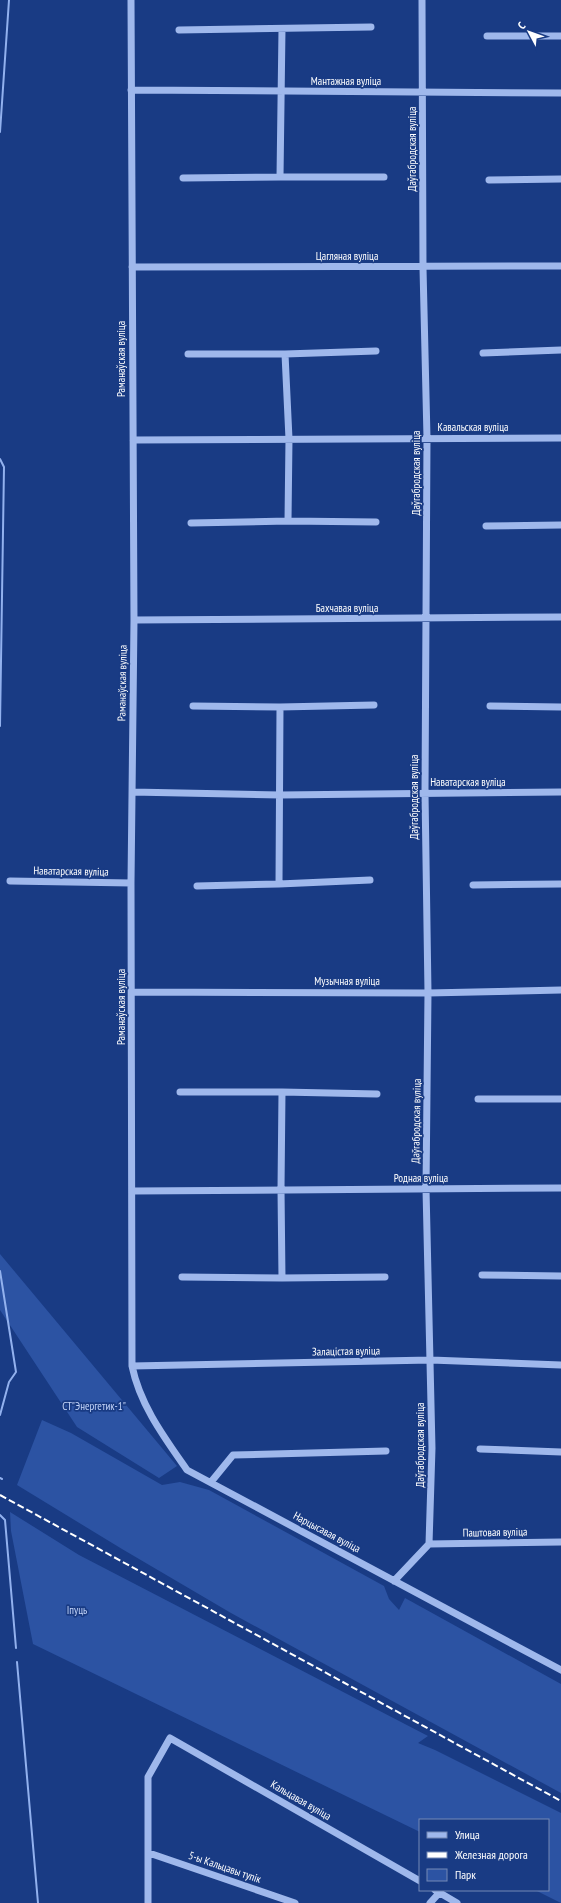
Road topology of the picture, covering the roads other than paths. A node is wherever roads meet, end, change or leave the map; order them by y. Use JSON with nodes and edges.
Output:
{"nodes":[{"id":1,"x":131,"y":0,"type":"edge"},
{"id":2,"x":422,"y":0,"type":"edge"},
{"id":3,"x":371,"y":27,"type":"dead end"},
{"id":4,"x":282,"y":29,"type":"junction"},
{"id":5,"x":179,"y":30,"type":"dead end"},
{"id":6,"x":487,"y":36,"type":"dead end"},
{"id":7,"x":561,"y":36,"type":"edge"},
{"id":8,"x":131,"y":90,"type":"junction"},
{"id":9,"x":282,"y":91,"type":"junction"},
{"id":10,"x":422,"y":92,"type":"junction"},
{"id":11,"x":561,"y":93,"type":"edge"},
{"id":12,"x":280,"y":176,"type":"junction"},
{"id":13,"x":384,"y":177,"type":"dead end"},
{"id":14,"x":183,"y":178,"type":"dead end"},
{"id":15,"x":561,"y":179,"type":"edge"},
{"id":16,"x":489,"y":180,"type":"dead end"},
{"id":17,"x":561,"y":266,"type":"edge"},
{"id":18,"x":132,"y":267,"type":"junction"},
{"id":19,"x":423,"y":268,"type":"junction"},
{"id":20,"x":561,"y":350,"type":"edge"},
{"id":21,"x":376,"y":351,"type":"dead end"},
{"id":22,"x":483,"y":352,"type":"dead end"},
{"id":23,"x":188,"y":354,"type":"dead end"},
{"id":24,"x":286,"y":354,"type":"junction"},
{"id":25,"x":427,"y":438,"type":"junction"},
{"id":26,"x":561,"y":438,"type":"edge"},
{"id":27,"x":289,"y":439,"type":"junction"},
{"id":28,"x":133,"y":440,"type":"junction"},
{"id":29,"x":288,"y":521,"type":"junction"},
{"id":30,"x":376,"y":522,"type":"dead end"},
{"id":31,"x":191,"y":524,"type":"dead end"},
{"id":32,"x":486,"y":526,"type":"dead end"},
{"id":33,"x":561,"y":526,"type":"edge"},
{"id":34,"x":561,"y":617,"type":"edge"},
{"id":35,"x":426,"y":618,"type":"junction"},
{"id":36,"x":134,"y":620,"type":"junction"},
{"id":37,"x":374,"y":705,"type":"dead end"},
{"id":38,"x":193,"y":706,"type":"dead end"},
{"id":39,"x":490,"y":706,"type":"dead end"},
{"id":40,"x":280,"y":707,"type":"junction"},
{"id":41,"x":561,"y":707,"type":"edge"},
{"id":42,"x":132,"y":792,"type":"junction"},
{"id":43,"x":561,"y":792,"type":"edge"},
{"id":44,"x":425,"y":793,"type":"junction"},
{"id":45,"x":280,"y":795,"type":"junction"},
{"id":46,"x":370,"y":880,"type":"dead end"},
{"id":47,"x":10,"y":881,"type":"dead end"},
{"id":48,"x":131,"y":883,"type":"junction"},
{"id":49,"x":280,"y":884,"type":"junction"},
{"id":50,"x":561,"y":884,"type":"edge"},
{"id":51,"x":472,"y":885,"type":"dead end"},
{"id":52,"x":197,"y":886,"type":"dead end"},
{"id":53,"x":561,"y":990,"type":"edge"},
{"id":54,"x":132,"y":992,"type":"junction"},
{"id":55,"x":428,"y":993,"type":"junction"},
{"id":56,"x":180,"y":1092,"type":"dead end"},
{"id":57,"x":282,"y":1092,"type":"junction"},
{"id":58,"x":377,"y":1094,"type":"dead end"},
{"id":59,"x":478,"y":1099,"type":"dead end"},
{"id":60,"x":561,"y":1099,"type":"edge"},
{"id":61,"x":561,"y":1188,"type":"edge"},
{"id":62,"x":281,"y":1189,"type":"junction"},
{"id":63,"x":426,"y":1189,"type":"junction"},
{"id":64,"x":133,"y":1191,"type":"junction"},
{"id":65,"x":482,"y":1275,"type":"dead end"},
{"id":66,"x":561,"y":1276,"type":"edge"},
{"id":67,"x":182,"y":1277,"type":"dead end"},
{"id":68,"x":385,"y":1277,"type":"dead end"},
{"id":69,"x":282,"y":1278,"type":"junction"},
{"id":70,"x":431,"y":1360,"type":"junction"},
{"id":71,"x":561,"y":1365,"type":"edge"},
{"id":72,"x":132,"y":1366,"type":"junction"},
{"id":73,"x":480,"y":1449,"type":"dead end"},
{"id":74,"x":386,"y":1451,"type":"dead end"},
{"id":75,"x":561,"y":1452,"type":"edge"},
{"id":76,"x":211,"y":1482,"type":"junction"},
{"id":77,"x":561,"y":1540,"type":"edge"},
{"id":78,"x":429,"y":1544,"type":"junction"},
{"id":79,"x":394,"y":1581,"type":"junction"},
{"id":80,"x":561,"y":1670,"type":"edge"},
{"id":81,"x":149,"y":1853,"type":"junction"},
{"id":82,"x":419,"y":1880,"type":"edge"},
{"id":83,"x":437,"y":1891,"type":"edge"},
{"id":84,"x":148,"y":1903,"type":"edge"},
{"id":85,"x":295,"y":1903,"type":"edge"},
{"id":86,"x":430,"y":1903,"type":"edge"},
{"id":87,"x":457,"y":1903,"type":"edge"}],
"edges":[{"from":1,"to":8,"type":"street","name":"Раманаўская вуліца"},
{"from":2,"to":10,"type":"street","name":"Даўгабродская вуліца"},
{"from":3,"to":4,"type":"street"},
{"from":4,"to":5,"type":"street"},
{"from":4,"to":9,"type":"street"},
{"from":6,"to":7,"type":"street"},
{"from":8,"to":9,"type":"street","name":"Мантажная вуліца"},
{"from":8,"to":18,"type":"street","name":"Раманаўская вуліца"},
{"from":9,"to":10,"type":"street","name":"Мантажная вуліца"},
{"from":9,"to":12,"type":"street"},
{"from":10,"to":11,"type":"street","name":"Мантажная вуліца"},
{"from":10,"to":19,"type":"street","name":"Даўгабродская вуліца"},
{"from":12,"to":13,"type":"street"},
{"from":12,"to":14,"type":"street"},
{"from":15,"to":16,"type":"street"},
{"from":17,"to":19,"type":"street","name":"Цагляная вуліца"},
{"from":18,"to":19,"type":"street","name":"Цагляная вуліца"},
{"from":18,"to":28,"type":"street","name":"Раманаўская вуліца"},
{"from":19,"to":25,"type":"street","name":"Даўгабродская вуліца"},
{"from":20,"to":22,"type":"street"},
{"from":21,"to":24,"type":"street"},
{"from":23,"to":24,"type":"street"},
{"from":24,"to":27,"type":"street"},
{"from":25,"to":26,"type":"street","name":"Кавальская вуліца"},
{"from":25,"to":27,"type":"street","name":"Кавальская вуліца"},
{"from":25,"to":35,"type":"street","name":"Даўгабродская вуліца"},
{"from":27,"to":28,"type":"street","name":"Кавальская вуліца"},
{"from":27,"to":29,"type":"street"},
{"from":28,"to":36,"type":"street","name":"Раманаўская вуліца"},
{"from":29,"to":30,"type":"street"},
{"from":29,"to":31,"type":"street"},
{"from":32,"to":33,"type":"street"},
{"from":34,"to":35,"type":"street","name":"Бахчавая вуліца"},
{"from":35,"to":36,"type":"street","name":"Бахчавая вуліца"},
{"from":35,"to":44,"type":"street","name":"Даўгабродская вуліца"},
{"from":36,"to":42,"type":"street","name":"Раманаўская вуліца"},
{"from":37,"to":40,"type":"street"},
{"from":38,"to":40,"type":"street"},
{"from":39,"to":41,"type":"street"},
{"from":40,"to":45,"type":"street"},
{"from":42,"to":45,"type":"street","name":"Наватарская вуліца"},
{"from":42,"to":48,"type":"street","name":"Раманаўская вуліца"},
{"from":43,"to":44,"type":"street","name":"Наватарская вуліца"},
{"from":44,"to":45,"type":"street","name":"Наватарская вуліца"},
{"from":44,"to":55,"type":"street","name":"Даўгабродская вуліца"},
{"from":45,"to":49,"type":"street"},
{"from":46,"to":49,"type":"street"},
{"from":47,"to":48,"type":"street","name":"Наватарская вуліца"},
{"from":48,"to":54,"type":"street","name":"Раманаўская вуліца"},
{"from":49,"to":52,"type":"street"},
{"from":50,"to":51,"type":"street"},
{"from":53,"to":55,"type":"street","name":"Музычная вуліца"},
{"from":54,"to":55,"type":"street","name":"Музычная вуліца"},
{"from":54,"to":64,"type":"street","name":"Раманаўская вуліца"},
{"from":55,"to":63,"type":"street","name":"Даўгабродская вуліца"},
{"from":56,"to":57,"type":"street"},
{"from":57,"to":58,"type":"street"},
{"from":57,"to":62,"type":"street"},
{"from":59,"to":60,"type":"street"},
{"from":61,"to":63,"type":"street","name":"Родная вуліца"},
{"from":62,"to":63,"type":"street","name":"Родная вуліца"},
{"from":62,"to":64,"type":"street","name":"Родная вуліца"},
{"from":62,"to":69,"type":"street"},
{"from":63,"to":70,"type":"street","name":"Даўгабродская вуліца"},
{"from":64,"to":72,"type":"street","name":"Раманаўская вуліца"},
{"from":65,"to":66,"type":"street"},
{"from":67,"to":69,"type":"street"},
{"from":68,"to":69,"type":"street"},
{"from":70,"to":71,"type":"street","name":"Залацістая вуліца"},
{"from":70,"to":72,"type":"street","name":"Залацістая вуліца"},
{"from":70,"to":78,"type":"street","name":"Даўгабродская вуліца"},
{"from":72,"to":76,"type":"street","name":"Нарцысавая вуліца"},
{"from":73,"to":75,"type":"street"},
{"from":74,"to":76,"type":"street"},
{"from":76,"to":79,"type":"street","name":"Нарцысавая вуліца"},
{"from":77,"to":78,"type":"street","name":"Паштовая вуліца"},
{"from":78,"to":79,"type":"street"},
{"from":79,"to":80,"type":"street","name":"Нарцысавая вуліца"},
{"from":81,"to":82,"type":"street","name":"Кальцавая вуліца"},
{"from":81,"to":84,"type":"street"},
{"from":81,"to":85,"type":"street","name":"5-ы Кальцавы тупік"},
{"from":83,"to":86,"type":"street"},
{"from":83,"to":87,"type":"street"}]}
